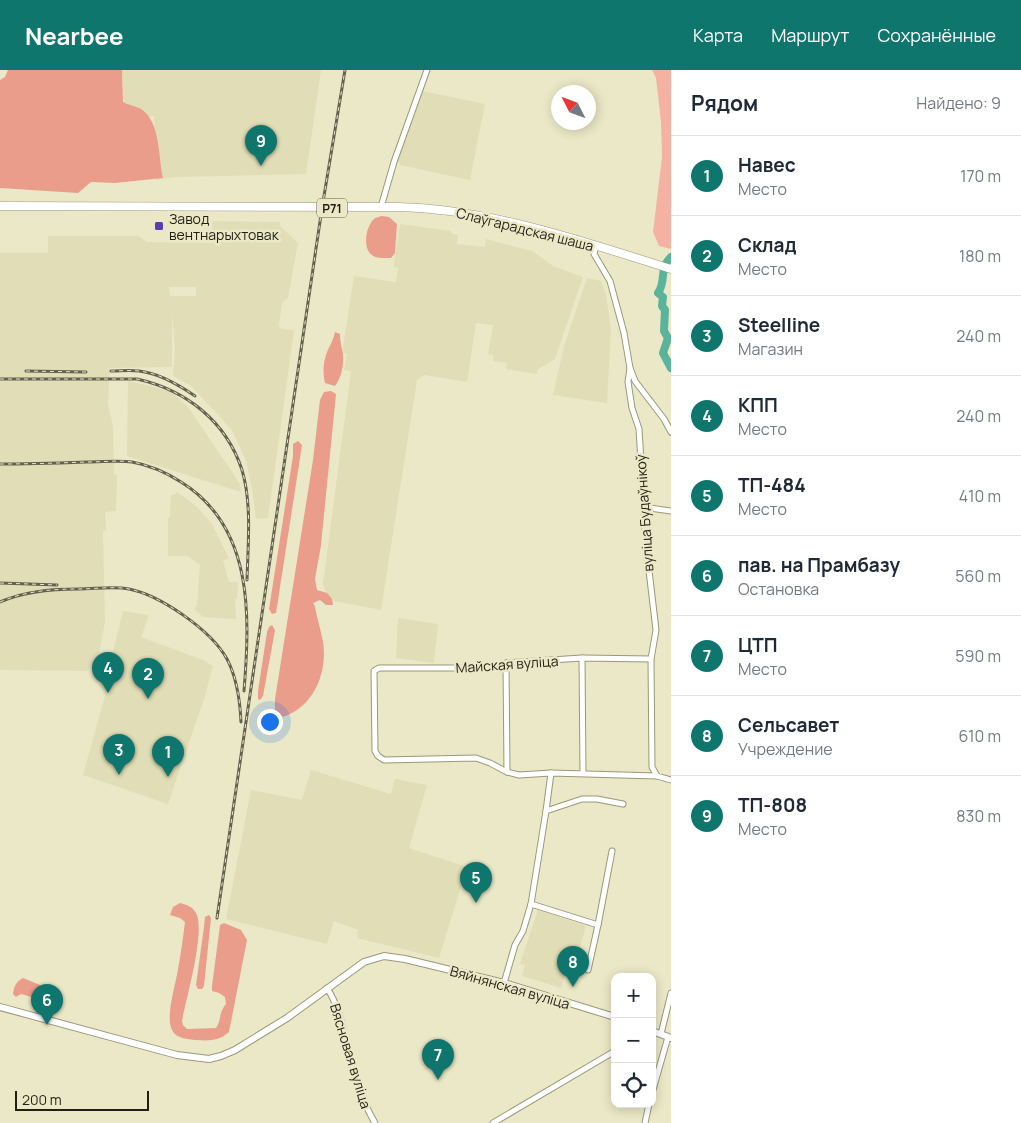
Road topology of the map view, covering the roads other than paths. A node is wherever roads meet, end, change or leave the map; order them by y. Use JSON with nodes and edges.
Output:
{"nodes":[{"id":1,"x":427,"y":70,"type":"edge"},
{"id":2,"x":0,"y":206,"type":"edge"},
{"id":3,"x":380,"y":207,"type":"junction"},
{"id":4,"x":596,"y":246,"type":"junction"},
{"id":5,"x":671,"y":269,"type":"edge"},
{"id":6,"x":630,"y":368,"type":"junction"},
{"id":7,"x":671,"y":432,"type":"edge"},
{"id":8,"x":643,"y":507,"type":"junction"},
{"id":9,"x":671,"y":511,"type":"edge"},
{"id":10,"x":582,"y":658,"type":"junction"},
{"id":11,"x":651,"y":659,"type":"junction"},
{"id":12,"x":506,"y":663,"type":"junction"},
{"id":13,"x":507,"y":772,"type":"junction"},
{"id":14,"x":550,"y":773,"type":"junction"},
{"id":15,"x":583,"y":774,"type":"junction"},
{"id":16,"x":657,"y":776,"type":"junction"},
{"id":17,"x":671,"y":780,"type":"edge"},
{"id":18,"x":623,"y":804,"type":"dead end"},
{"id":19,"x":546,"y":811,"type":"junction"},
{"id":20,"x":612,"y":850,"type":"dead end"},
{"id":21,"x":531,"y":904,"type":"junction"},
{"id":22,"x":598,"y":924,"type":"junction"},
{"id":23,"x":588,"y":970,"type":"dead end"},
{"id":24,"x":504,"y":983,"type":"junction"},
{"id":25,"x":327,"y":988,"type":"junction"},
{"id":26,"x":671,"y":993,"type":"edge"},
{"id":27,"x":0,"y":1007,"type":"edge"},
{"id":28,"x":611,"y":1017,"type":"edge"},
{"id":29,"x":656,"y":1030,"type":"edge"},
{"id":30,"x":656,"y":1032,"type":"edge"},
{"id":31,"x":670,"y":1038,"type":"edge"},
{"id":32,"x":611,"y":1053,"type":"edge"},
{"id":33,"x":656,"y":1081,"type":"edge"},
{"id":34,"x":648,"y":1108,"type":"edge"},
{"id":35,"x":375,"y":1123,"type":"edge"},
{"id":36,"x":493,"y":1123,"type":"edge"},
{"id":37,"x":645,"y":1123,"type":"edge"}],
"edges":[{"from":1,"to":3,"type":"street"},
{"from":2,"to":3,"type":"main road","name":"Слаўгарадская шаша","number":"Р71"},
{"from":3,"to":4,"type":"main road","name":"Слаўгарадская шаша","number":"Р71"},
{"from":4,"to":5,"type":"main road","name":"Слаўгарадская шаша","number":"Р71"},
{"from":4,"to":6,"type":"street"},
{"from":6,"to":7,"type":"street"},
{"from":6,"to":8,"type":"street","name":"вуліца Будаўнікоў"},
{"from":8,"to":9,"type":"street"},
{"from":8,"to":11,"type":"street","name":"вуліца Будаўнікоў"},
{"from":10,"to":11,"type":"street","name":"Майская вуліца"},
{"from":10,"to":12,"type":"street","name":"Майская вуліца"},
{"from":10,"to":15,"type":"street"},
{"from":11,"to":16,"type":"street","name":"вуліца Будаўнікоў"},
{"from":12,"to":13,"type":"street"},
{"from":12,"to":13,"type":"street","name":"Майская вуліца"},
{"from":13,"to":14,"type":"street"},
{"from":14,"to":15,"type":"street"},
{"from":14,"to":19,"type":"street"},
{"from":15,"to":16,"type":"street"},
{"from":16,"to":17,"type":"street"},
{"from":18,"to":19,"type":"street"},
{"from":19,"to":21,"type":"street"},
{"from":20,"to":22,"type":"street"},
{"from":21,"to":22,"type":"street"},
{"from":21,"to":24,"type":"street"},
{"from":22,"to":23,"type":"street"},
{"from":24,"to":25,"type":"street","name":"Вяйнянская вуліца"},
{"from":24,"to":28,"type":"street","name":"Вяйнянская вуліца"},
{"from":25,"to":27,"type":"street","name":"Вяйнянская вуліца"},
{"from":25,"to":35,"type":"street","name":"Вясновая вуліца"},
{"from":26,"to":29,"type":"street"},
{"from":30,"to":31,"type":"street"},
{"from":31,"to":33,"type":"street"},
{"from":32,"to":36,"type":"street"},
{"from":34,"to":37,"type":"street"}]}
